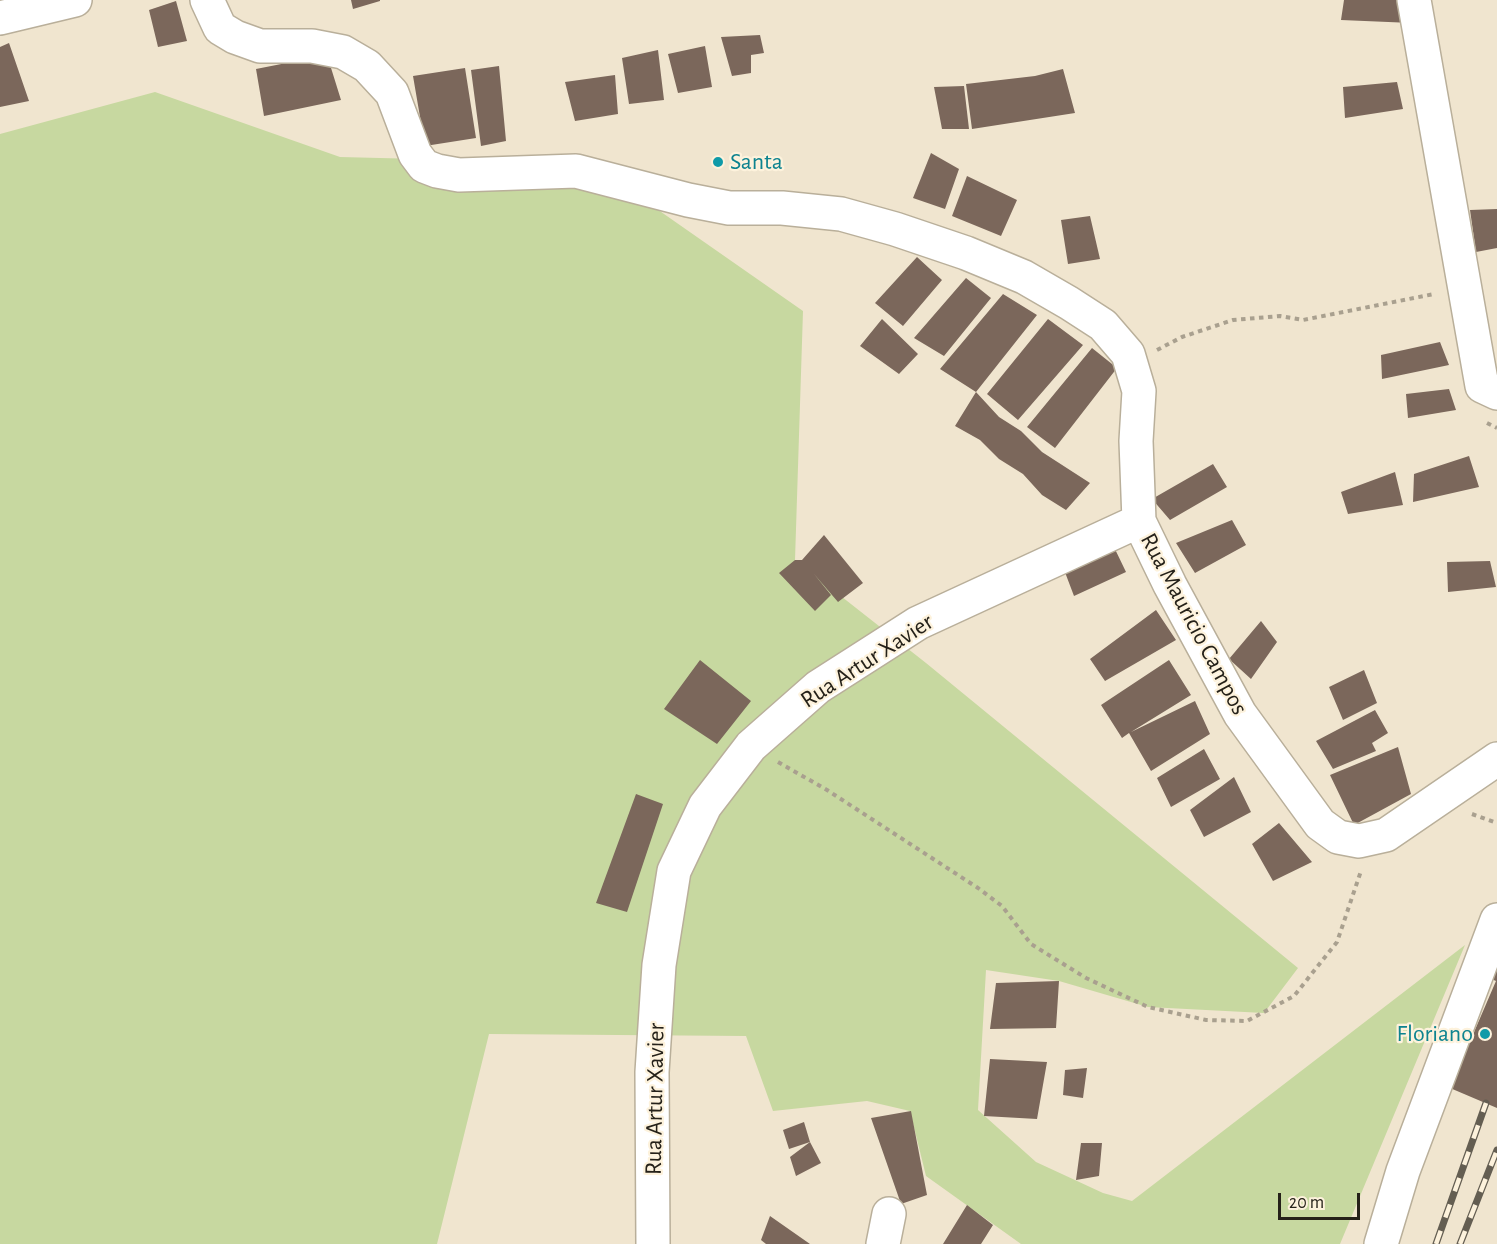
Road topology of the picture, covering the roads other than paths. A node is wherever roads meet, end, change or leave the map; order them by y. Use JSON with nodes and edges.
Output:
{"nodes":[{"id":1,"x":75,"y":0,"type":"edge"},
{"id":2,"x":1414,"y":0,"type":"edge"},
{"id":3,"x":213,"y":14,"type":"edge"},
{"id":4,"x":0,"y":18,"type":"edge"},
{"id":5,"x":1497,"y":393,"type":"edge"},
{"id":6,"x":1139,"y":521,"type":"junction"},
{"id":7,"x":1497,"y":759,"type":"edge"},
{"id":8,"x":1497,"y":920,"type":"edge"},
{"id":9,"x":653,"y":1244,"type":"edge"},
{"id":10,"x":1381,"y":1244,"type":"edge"}],
"edges":[{"from":1,"to":4,"type":"street"},
{"from":2,"to":5,"type":"street"},
{"from":3,"to":6,"type":"street","name":"Rua Mauricio Campos"},
{"from":6,"to":7,"type":"street","name":"Rua Mauricio Campos"},
{"from":6,"to":9,"type":"street","name":"Rua Artur Xavier"},
{"from":8,"to":10,"type":"street"}]}
